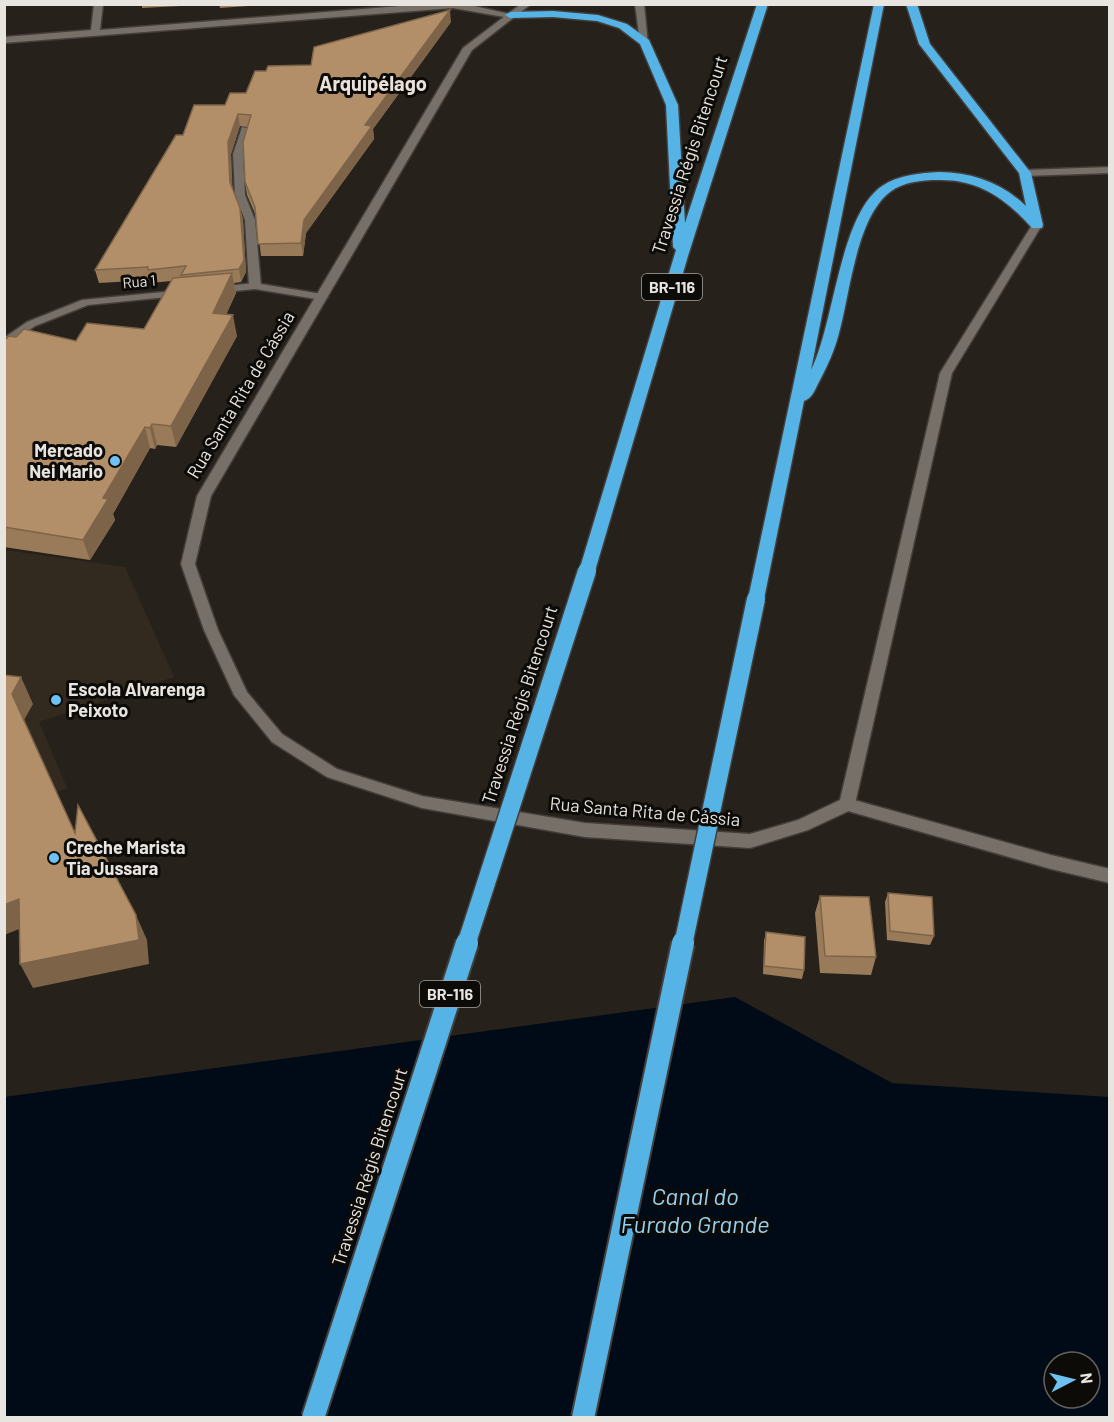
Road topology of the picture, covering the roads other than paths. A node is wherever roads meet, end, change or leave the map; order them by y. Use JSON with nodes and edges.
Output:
{"nodes":[{"id":1,"x":99,"y":4,"type":"edge"},
{"id":2,"x":527,"y":4,"type":"edge"},
{"id":3,"x":538,"y":4,"type":"edge"},
{"id":4,"x":639,"y":4,"type":"edge"},
{"id":5,"x":763,"y":4,"type":"edge"},
{"id":6,"x":879,"y":4,"type":"edge"},
{"id":7,"x":911,"y":4,"type":"edge"},
{"id":8,"x":510,"y":15,"type":"junction"},
{"id":9,"x":95,"y":34,"type":"junction"},
{"id":10,"x":4,"y":40,"type":"edge"},
{"id":11,"x":645,"y":42,"type":"junction"},
{"id":12,"x":246,"y":129,"type":"edge"},
{"id":13,"x":1110,"y":170,"type":"edge"},
{"id":14,"x":1025,"y":173,"type":"junction"},
{"id":15,"x":1037,"y":225,"type":"junction"},
{"id":16,"x":681,"y":256,"type":"junction"},
{"id":17,"x":255,"y":286,"type":"junction"},
{"id":18,"x":322,"y":297,"type":"junction"},
{"id":19,"x":4,"y":344,"type":"edge"},
{"id":20,"x":793,"y":416,"type":"junction"},
{"id":21,"x":847,"y":804,"type":"junction"},
{"id":22,"x":1110,"y":876,"type":"edge"},
{"id":23,"x":313,"y":1418,"type":"edge"},
{"id":24,"x":583,"y":1418,"type":"edge"}],
"edges":[{"from":1,"to":9,"type":"street"},
{"from":2,"to":8,"type":"street"},
{"from":3,"to":8,"type":"street"},
{"from":4,"to":11,"type":"street"},
{"from":5,"to":16,"type":"highway","name":"Travessia Régis Bitencourt","number":"BR-116"},
{"from":6,"to":20,"type":"highway"},
{"from":7,"to":14,"type":"highway"},
{"from":8,"to":9,"type":"street"},
{"from":8,"to":11,"type":"highway"},
{"from":8,"to":18,"type":"street","name":"Rua Santa Rita de Cássia"},
{"from":9,"to":10,"type":"street"},
{"from":11,"to":16,"type":"highway"},
{"from":12,"to":17,"type":"street"},
{"from":13,"to":14,"type":"street"},
{"from":14,"to":15,"type":"highway"},
{"from":15,"to":20,"type":"highway"},
{"from":15,"to":21,"type":"street"},
{"from":16,"to":23,"type":"highway","name":"Travessia Régis Bitencourt","number":"BR-116","bridge":true},
{"from":17,"to":18,"type":"street","name":"Rua 1"},
{"from":17,"to":19,"type":"street","name":"Rua 1"},
{"from":18,"to":21,"type":"street","name":"Rua Santa Rita de Cássia"},
{"from":20,"to":24,"type":"highway","bridge":true},
{"from":21,"to":22,"type":"street"}]}
